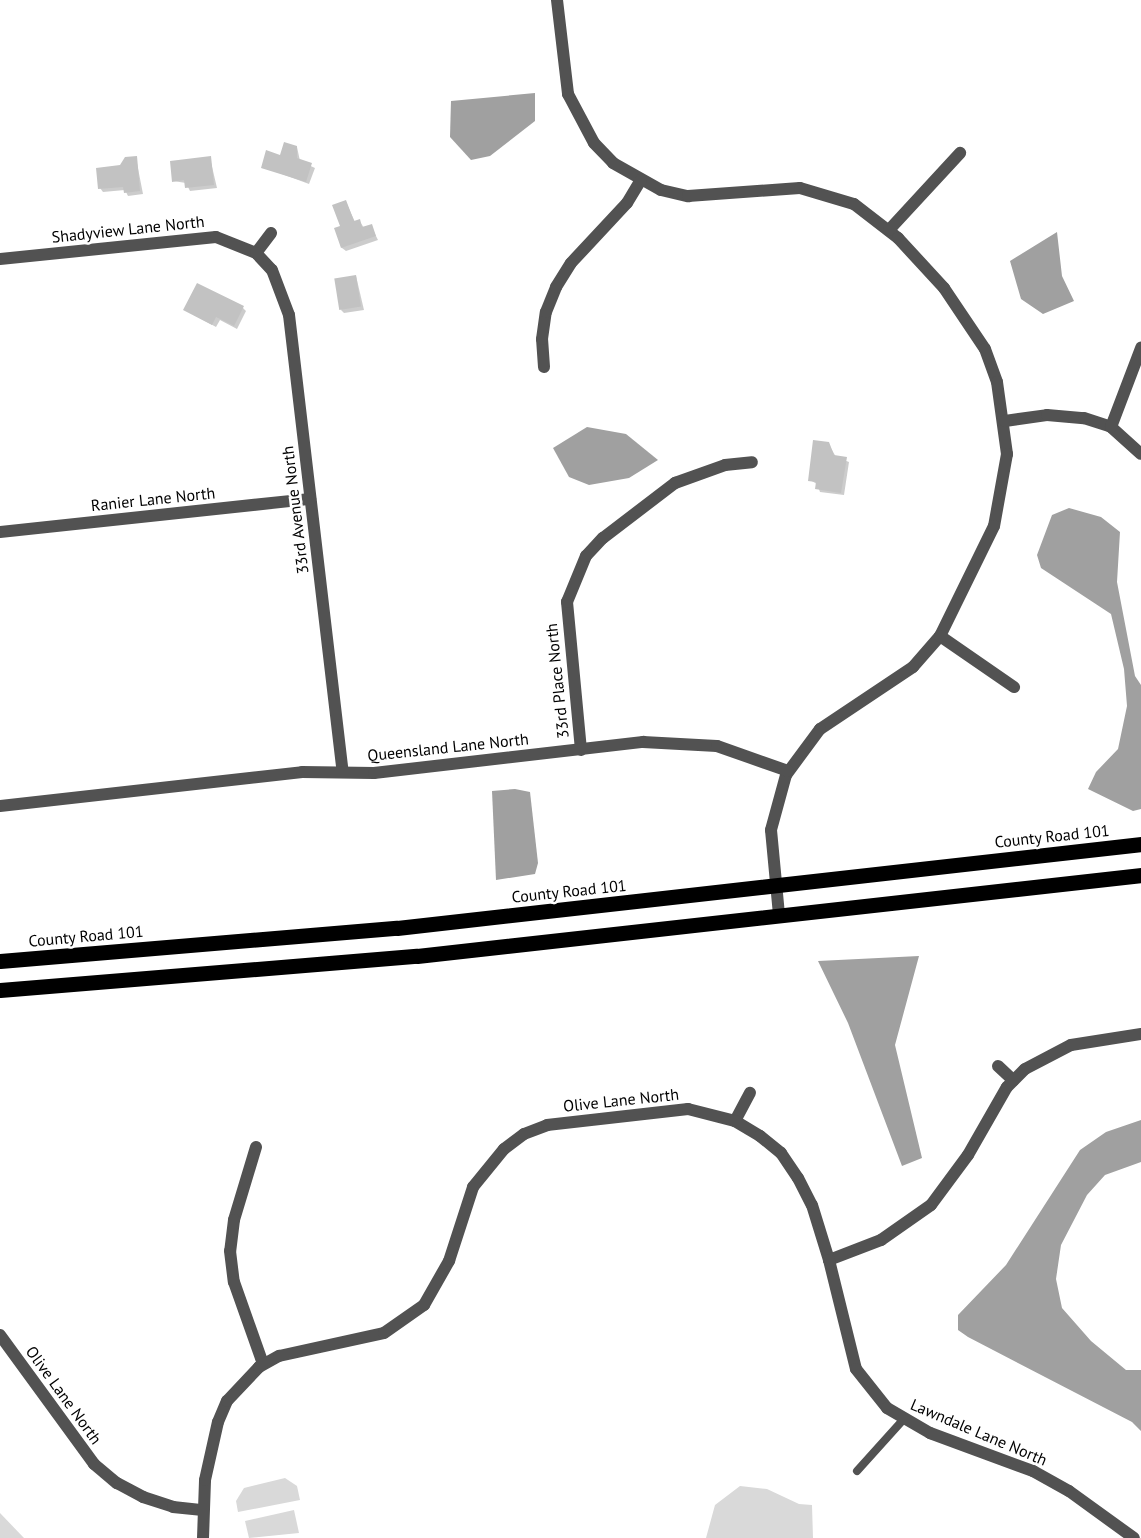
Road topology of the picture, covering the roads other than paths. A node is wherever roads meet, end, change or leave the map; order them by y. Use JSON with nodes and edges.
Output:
{"nodes":[{"id":1,"x":557,"y":0,"type":"edge"},
{"id":2,"x":960,"y":153,"type":"dead end"},
{"id":3,"x":641,"y":180,"type":"junction"},
{"id":4,"x":889,"y":230,"type":"junction"},
{"id":5,"x":272,"y":233,"type":"dead end"},
{"id":6,"x":256,"y":253,"type":"junction"},
{"id":7,"x":0,"y":259,"type":"edge"},
{"id":8,"x":1141,"y":348,"type":"edge"},
{"id":9,"x":544,"y":367,"type":"dead end"},
{"id":10,"x":1005,"y":421,"type":"junction"},
{"id":11,"x":1111,"y":427,"type":"junction"},
{"id":12,"x":1141,"y":454,"type":"edge"},
{"id":13,"x":752,"y":462,"type":"dead end"},
{"id":14,"x":310,"y":499,"type":"junction"},
{"id":15,"x":0,"y":532,"type":"edge"},
{"id":16,"x":940,"y":636,"type":"junction"},
{"id":17,"x":1014,"y":687,"type":"dead end"},
{"id":18,"x":581,"y":750,"type":"junction"},
{"id":19,"x":788,"y":771,"type":"junction"},
{"id":20,"x":343,"y":772,"type":"junction"},
{"id":21,"x":0,"y":806,"type":"edge"},
{"id":22,"x":1141,"y":844,"type":"edge"},
{"id":23,"x":1141,"y":875,"type":"edge"},
{"id":24,"x":776,"y":885,"type":"junction"},
{"id":25,"x":779,"y":915,"type":"junction"},
{"id":26,"x":0,"y":961,"type":"edge"},
{"id":27,"x":0,"y":990,"type":"edge"},
{"id":28,"x":1141,"y":1034,"type":"edge"},
{"id":29,"x":998,"y":1066,"type":"dead end"},
{"id":30,"x":1013,"y":1080,"type":"junction"},
{"id":31,"x":750,"y":1093,"type":"dead end"},
{"id":32,"x":735,"y":1120,"type":"junction"},
{"id":33,"x":256,"y":1147,"type":"dead end"},
{"id":34,"x":829,"y":1260,"type":"junction"},
{"id":35,"x":0,"y":1335,"type":"edge"},
{"id":36,"x":263,"y":1364,"type":"junction"},
{"id":37,"x":903,"y":1420,"type":"junction"},
{"id":38,"x":857,"y":1471,"type":"dead end"},
{"id":39,"x":203,"y":1510,"type":"junction"},
{"id":40,"x":203,"y":1538,"type":"edge"},
{"id":41,"x":1134,"y":1538,"type":"edge"}],
"edges":[{"from":1,"to":3,"type":"street"},
{"from":2,"to":4,"type":"street"},
{"from":3,"to":4,"type":"street"},
{"from":3,"to":9,"type":"street"},
{"from":4,"to":10,"type":"street"},
{"from":5,"to":6,"type":"street"},
{"from":6,"to":7,"type":"street","name":"Shadyview Lane North"},
{"from":6,"to":14,"type":"street","name":"33rd Avenue North"},
{"from":8,"to":11,"type":"street"},
{"from":10,"to":11,"type":"street"},
{"from":10,"to":16,"type":"street"},
{"from":11,"to":12,"type":"street"},
{"from":13,"to":18,"type":"street","name":"33rd Place North"},
{"from":14,"to":15,"type":"street","name":"Ranier Lane North"},
{"from":14,"to":20,"type":"street","name":"33rd Avenue North"},
{"from":16,"to":17,"type":"street"},
{"from":16,"to":19,"type":"street"},
{"from":18,"to":19,"type":"street","name":"Queensland Lane North"},
{"from":18,"to":20,"type":"street","name":"Queensland Lane North"},
{"from":19,"to":24,"type":"street"},
{"from":20,"to":21,"type":"street","name":"Queensland Lane North"},
{"from":22,"to":24,"type":"main road","name":"County Road 101"},
{"from":23,"to":25,"type":"main road"},
{"from":24,"to":25,"type":"street"},
{"from":24,"to":26,"type":"main road","name":"County Road 101"},
{"from":25,"to":27,"type":"main road"},
{"from":28,"to":30,"type":"street"},
{"from":29,"to":30,"type":"street"},
{"from":30,"to":34,"type":"street"},
{"from":31,"to":32,"type":"street"},
{"from":32,"to":34,"type":"street","name":"Olive Lane North"},
{"from":32,"to":36,"type":"street","name":"Olive Lane North"},
{"from":33,"to":36,"type":"street"},
{"from":34,"to":37,"type":"street","name":"Lawndale Lane North"},
{"from":35,"to":39,"type":"street","name":"Olive Lane North"},
{"from":36,"to":39,"type":"street"},
{"from":37,"to":38,"type":"lane"},
{"from":37,"to":41,"type":"street","name":"Lawndale Lane North"},
{"from":39,"to":40,"type":"street"}]}
